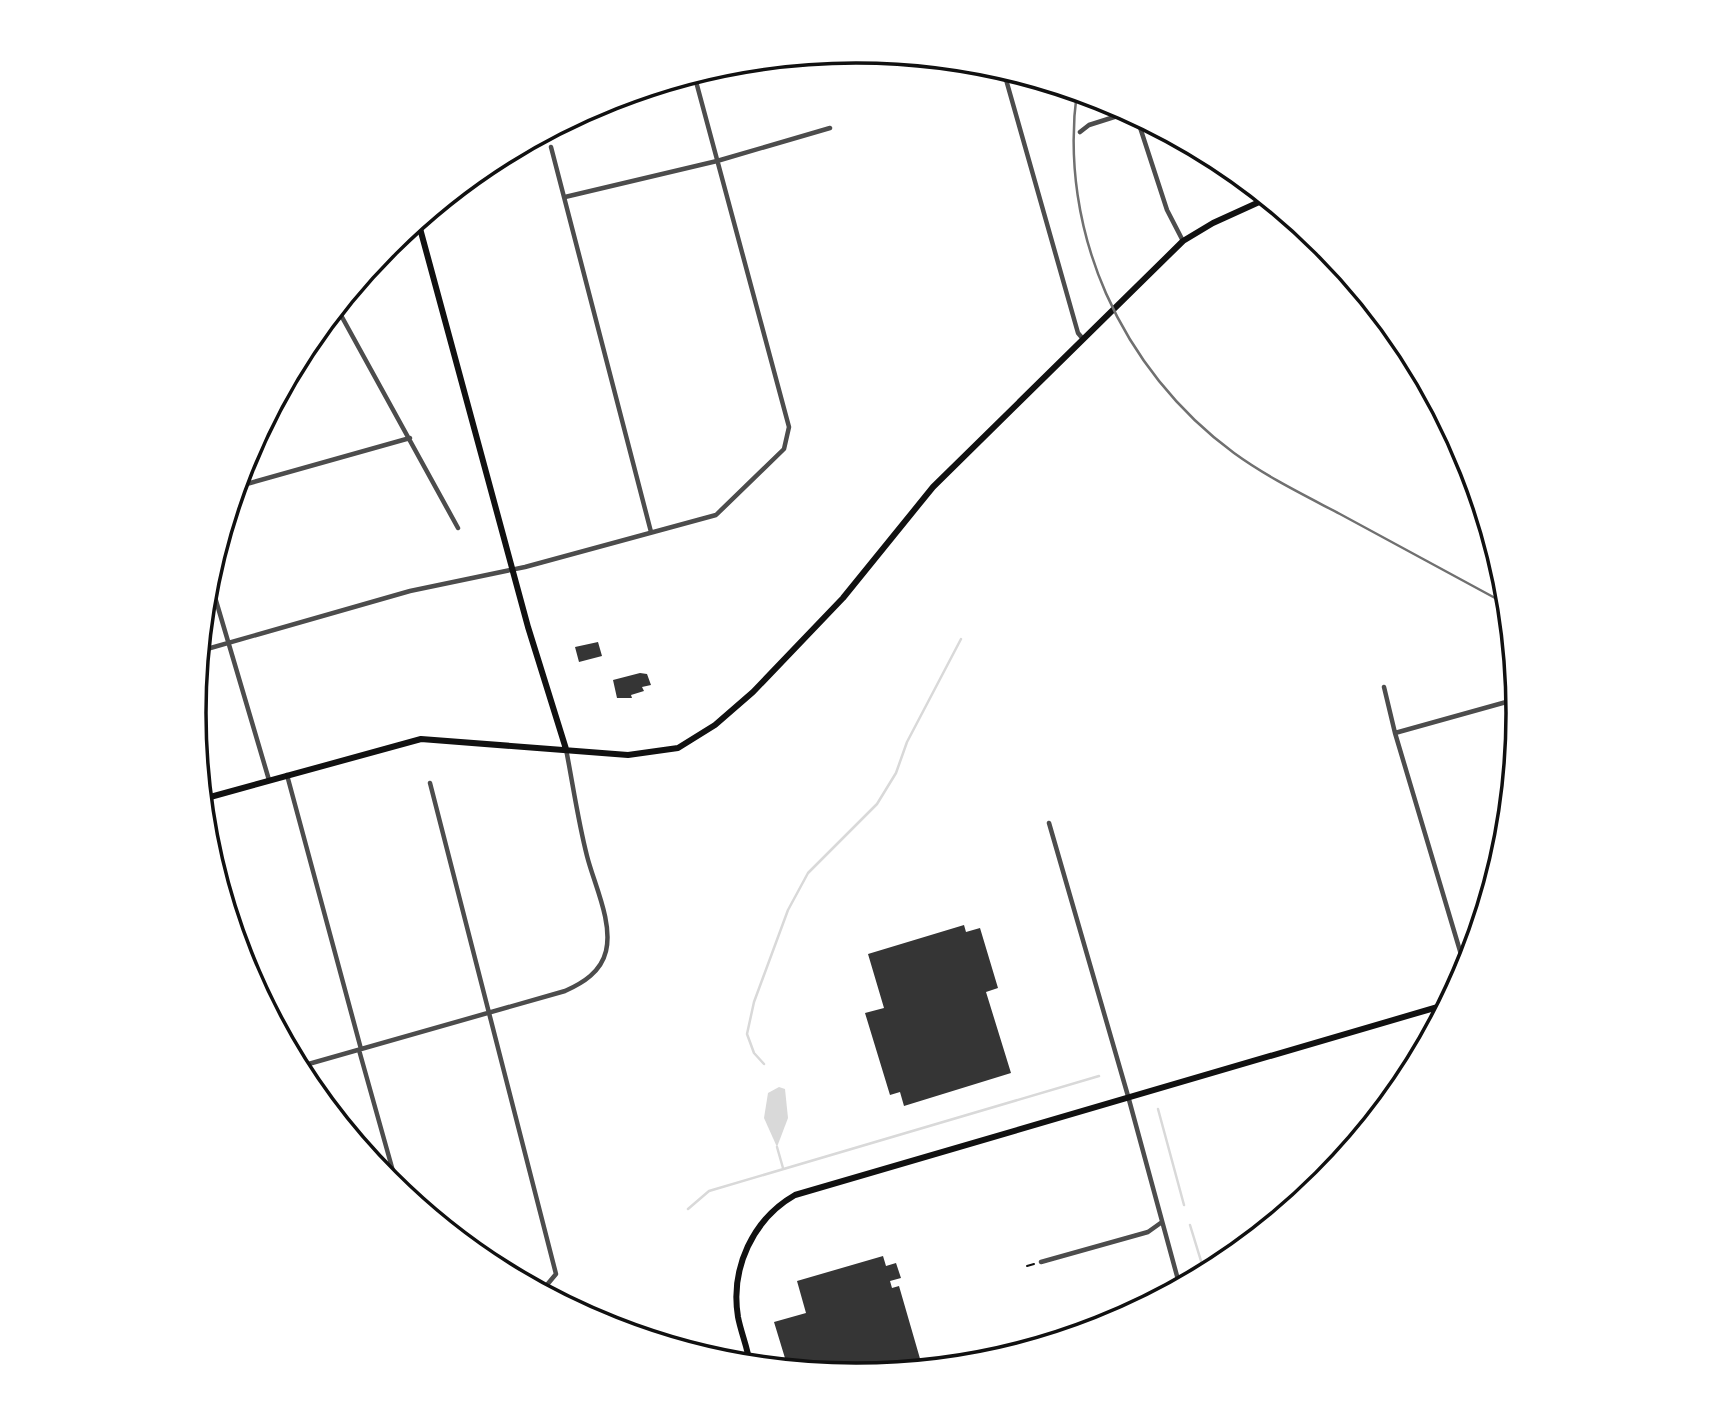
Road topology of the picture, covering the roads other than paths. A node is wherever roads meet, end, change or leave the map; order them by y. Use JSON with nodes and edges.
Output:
{"nodes":[{"id":1,"x":1006,"y":81,"type":"edge"},
{"id":2,"x":696,"y":83,"type":"edge"},
{"id":3,"x":1115,"y":117,"type":"edge"},
{"id":4,"x":830,"y":128,"type":"dead end"},
{"id":5,"x":1140,"y":128,"type":"edge"},
{"id":6,"x":1080,"y":132,"type":"dead end"},
{"id":7,"x":551,"y":146,"type":"dead end"},
{"id":8,"x":717,"y":161,"type":"junction"},
{"id":9,"x":565,"y":197,"type":"junction"},
{"id":10,"x":1258,"y":202,"type":"edge"},
{"id":11,"x":421,"y":231,"type":"edge"},
{"id":12,"x":1183,"y":241,"type":"junction"},
{"id":13,"x":342,"y":316,"type":"edge"},
{"id":14,"x":1084,"y":340,"type":"junction"},
{"id":15,"x":410,"y":438,"type":"junction"},
{"id":16,"x":249,"y":483,"type":"edge"},
{"id":17,"x":458,"y":528,"type":"dead end"},
{"id":18,"x":651,"y":532,"type":"junction"},
{"id":19,"x":513,"y":568,"type":"junction"},
{"id":20,"x":216,"y":602,"type":"edge"},
{"id":21,"x":228,"y":643,"type":"junction"},
{"id":22,"x":210,"y":648,"type":"edge"},
{"id":23,"x":1384,"y":687,"type":"dead end"},
{"id":24,"x":1506,"y":702,"type":"edge"},
{"id":25,"x":1395,"y":733,"type":"junction"},
{"id":26,"x":566,"y":749,"type":"junction"},
{"id":27,"x":287,"y":775,"type":"junction"},
{"id":28,"x":269,"y":780,"type":"junction"},
{"id":29,"x":430,"y":783,"type":"dead end"},
{"id":30,"x":212,"y":796,"type":"edge"},
{"id":31,"x":1049,"y":823,"type":"dead end"},
{"id":32,"x":1461,"y":953,"type":"edge"},
{"id":33,"x":1435,"y":1008,"type":"edge"},
{"id":34,"x":488,"y":1013,"type":"junction"},
{"id":35,"x":360,"y":1050,"type":"junction"},
{"id":36,"x":310,"y":1064,"type":"edge"},
{"id":37,"x":1128,"y":1096,"type":"junction"},
{"id":38,"x":392,"y":1168,"type":"edge"},
{"id":39,"x":1162,"y":1222,"type":"junction"},
{"id":40,"x":1041,"y":1262,"type":"dead end"},
{"id":41,"x":1177,"y":1278,"type":"edge"},
{"id":42,"x":547,"y":1285,"type":"edge"},
{"id":43,"x":747,"y":1353,"type":"edge"}],
"edges":[{"from":1,"to":14,"type":"street"},
{"from":2,"to":8,"type":"street"},
{"from":3,"to":6,"type":"street"},
{"from":4,"to":8,"type":"street"},
{"from":5,"to":12,"type":"street"},
{"from":7,"to":9,"type":"street"},
{"from":8,"to":9,"type":"street"},
{"from":8,"to":18,"type":"street"},
{"from":9,"to":18,"type":"street"},
{"from":10,"to":12,"type":"main road"},
{"from":11,"to":19,"type":"main road"},
{"from":12,"to":14,"type":"main road"},
{"from":13,"to":15,"type":"street"},
{"from":14,"to":26,"type":"main road"},
{"from":15,"to":16,"type":"street"},
{"from":15,"to":17,"type":"street"},
{"from":18,"to":19,"type":"street"},
{"from":19,"to":21,"type":"street"},
{"from":19,"to":26,"type":"main road"},
{"from":20,"to":21,"type":"street"},
{"from":21,"to":22,"type":"street"},
{"from":21,"to":28,"type":"street"},
{"from":23,"to":25,"type":"street"},
{"from":24,"to":25,"type":"street"},
{"from":25,"to":32,"type":"street"},
{"from":26,"to":27,"type":"main road"},
{"from":26,"to":34,"type":"street"},
{"from":27,"to":28,"type":"main road"},
{"from":27,"to":35,"type":"street"},
{"from":28,"to":30,"type":"main road"},
{"from":29,"to":34,"type":"street"},
{"from":31,"to":37,"type":"street"},
{"from":33,"to":37,"type":"main road"},
{"from":34,"to":35,"type":"street"},
{"from":34,"to":42,"type":"street"},
{"from":35,"to":36,"type":"street"},
{"from":35,"to":38,"type":"street"},
{"from":37,"to":39,"type":"street"},
{"from":37,"to":43,"type":"main road"},
{"from":39,"to":40,"type":"street"},
{"from":39,"to":41,"type":"street"}]}
